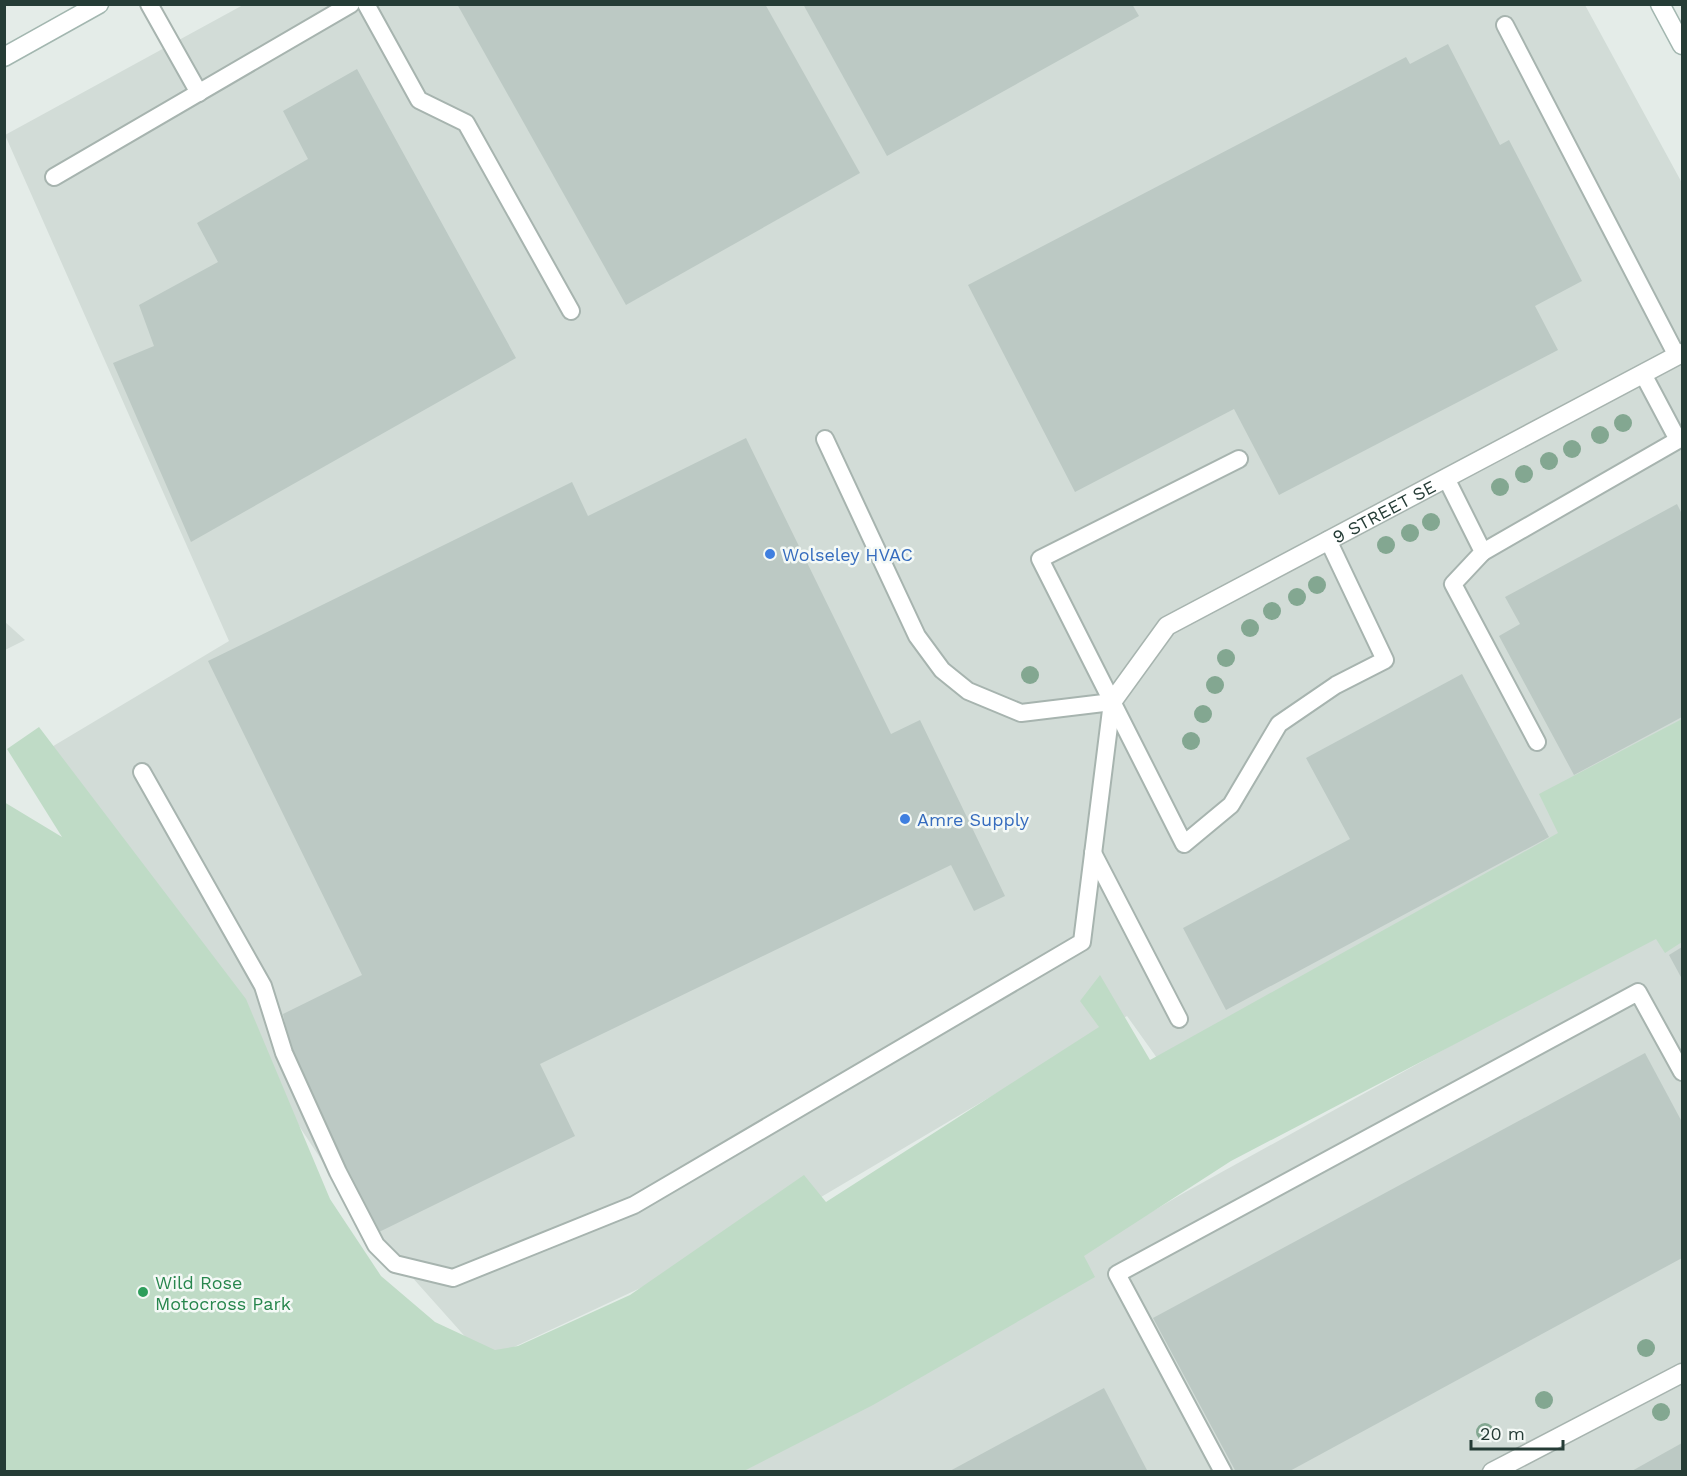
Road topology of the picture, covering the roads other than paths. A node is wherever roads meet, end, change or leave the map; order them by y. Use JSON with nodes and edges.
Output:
{"nodes":[{"id":1,"x":99,"y":4,"type":"edge"},
{"id":2,"x":149,"y":4,"type":"edge"},
{"id":3,"x":351,"y":4,"type":"edge"},
{"id":4,"x":366,"y":4,"type":"edge"},
{"id":5,"x":1660,"y":4,"type":"edge"},
{"id":6,"x":1505,"y":25,"type":"dead end"},
{"id":7,"x":1683,"y":45,"type":"edge"},
{"id":8,"x":4,"y":57,"type":"edge"},
{"id":9,"x":198,"y":93,"type":"junction"},
{"id":10,"x":54,"y":177,"type":"dead end"},
{"id":11,"x":571,"y":311,"type":"dead end"},
{"id":12,"x":1680,"y":355,"type":"edge"},
{"id":13,"x":1643,"y":374,"type":"junction"},
{"id":14,"x":825,"y":439,"type":"dead end"},
{"id":15,"x":1680,"y":441,"type":"edge"},
{"id":16,"x":1239,"y":459,"type":"dead end"},
{"id":17,"x":1446,"y":478,"type":"junction"},
{"id":18,"x":1328,"y":540,"type":"junction"},
{"id":19,"x":1483,"y":552,"type":"junction"},
{"id":20,"x":1112,"y":702,"type":"junction"},
{"id":21,"x":1537,"y":742,"type":"dead end"},
{"id":22,"x":142,"y":772,"type":"dead end"},
{"id":23,"x":1093,"y":854,"type":"junction"},
{"id":24,"x":1179,"y":1018,"type":"dead end"},
{"id":25,"x":1683,"y":1072,"type":"edge"},
{"id":26,"x":1683,"y":1373,"type":"edge"},
{"id":27,"x":1223,"y":1472,"type":"edge"},
{"id":28,"x":1492,"y":1472,"type":"edge"}],
"edges":[{"from":1,"to":8,"type":"street"},
{"from":2,"to":9,"type":"lane"},
{"from":3,"to":9,"type":"lane"},
{"from":4,"to":11,"type":"lane"},
{"from":5,"to":7,"type":"street"},
{"from":6,"to":12,"type":"lane"},
{"from":9,"to":10,"type":"lane"},
{"from":12,"to":13,"type":"street","name":"9 STREET SE"},
{"from":13,"to":15,"type":"lane"},
{"from":13,"to":17,"type":"street","name":"9 STREET SE"},
{"from":14,"to":20,"type":"lane"},
{"from":15,"to":19,"type":"lane"},
{"from":16,"to":20,"type":"lane"},
{"from":17,"to":18,"type":"street","name":"9 STREET SE"},
{"from":17,"to":19,"type":"lane"},
{"from":18,"to":20,"type":"street","name":"9 STREET SE"},
{"from":18,"to":20,"type":"lane"},
{"from":19,"to":21,"type":"lane"},
{"from":20,"to":23,"type":"lane"},
{"from":22,"to":23,"type":"lane"},
{"from":23,"to":24,"type":"lane"},
{"from":25,"to":27,"type":"lane"},
{"from":26,"to":28,"type":"street"}]}
